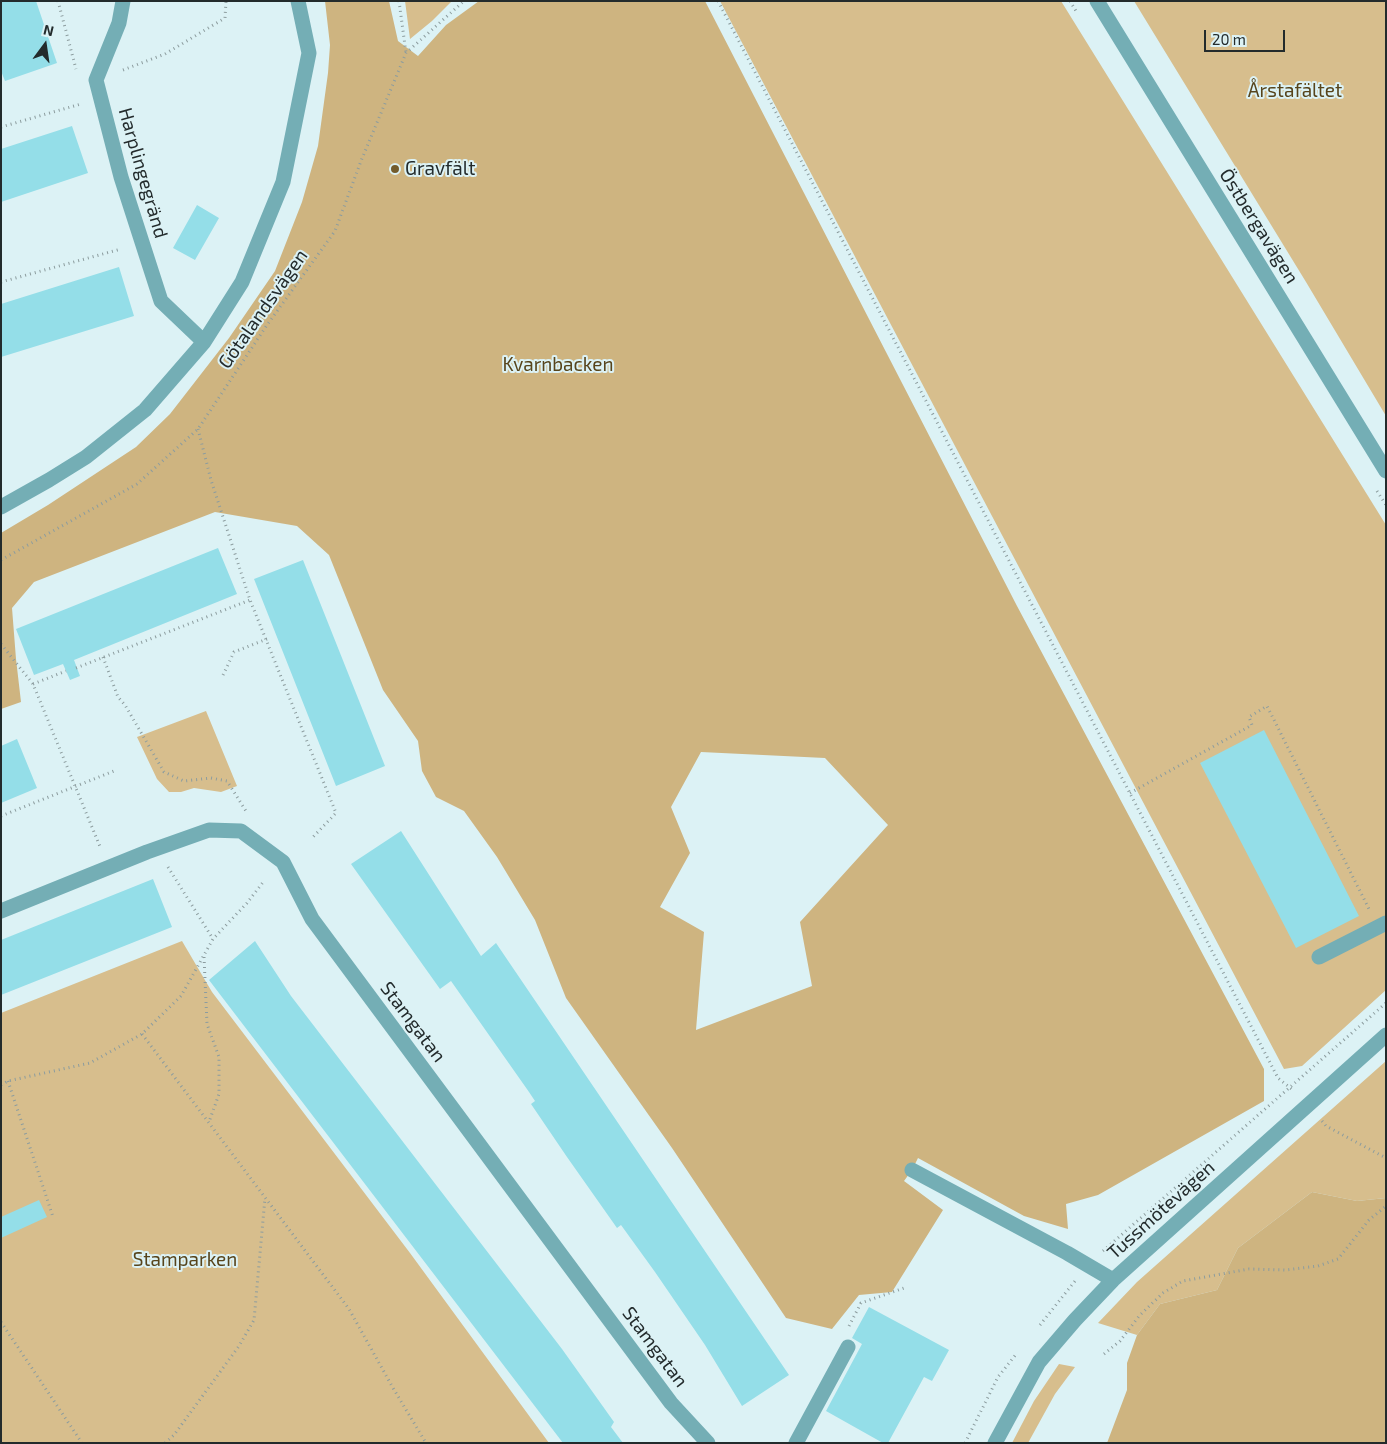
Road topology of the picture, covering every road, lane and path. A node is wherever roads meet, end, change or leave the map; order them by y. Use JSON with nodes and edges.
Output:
{"nodes":[{"id":1,"x":58,"y":1,"type":"edge"},
{"id":2,"x":123,"y":1,"type":"edge"},
{"id":3,"x":226,"y":1,"type":"edge"},
{"id":4,"x":298,"y":1,"type":"edge"},
{"id":5,"x":399,"y":1,"type":"edge"},
{"id":6,"x":464,"y":1,"type":"edge"},
{"id":7,"x":718,"y":1,"type":"edge"},
{"id":8,"x":1097,"y":1,"type":"edge"},
{"id":9,"x":165,"y":54,"type":"dead end"},
{"id":10,"x":406,"y":54,"type":"junction"},
{"id":11,"x":78,"y":75,"type":"dead end"},
{"id":12,"x":86,"y":103,"type":"dead end"},
{"id":13,"x":1,"y":127,"type":"edge"},
{"id":14,"x":125,"y":248,"type":"dead end"},
{"id":15,"x":1,"y":282,"type":"edge"},
{"id":16,"x":204,"y":342,"type":"junction"},
{"id":17,"x":198,"y":429,"type":"junction"},
{"id":18,"x":1386,"y":471,"type":"edge"},
{"id":19,"x":1,"y":507,"type":"edge"},
{"id":20,"x":1,"y":560,"type":"edge"},
{"id":21,"x":250,"y":600,"type":"junction"},
{"id":22,"x":266,"y":639,"type":"junction"},
{"id":23,"x":1,"y":644,"type":"edge"},
{"id":24,"x":103,"y":657,"type":"junction"},
{"id":25,"x":76,"y":668,"type":"dead end"},
{"id":26,"x":66,"y":671,"type":"dead end"},
{"id":27,"x":223,"y":675,"type":"dead end"},
{"id":28,"x":33,"y":684,"type":"junction"},
{"id":29,"x":114,"y":771,"type":"dead end"},
{"id":30,"x":75,"y":786,"type":"junction"},
{"id":31,"x":1130,"y":793,"type":"junction"},
{"id":32,"x":249,"y":815,"type":"dead end"},
{"id":33,"x":1,"y":816,"type":"edge"},
{"id":34,"x":313,"y":837,"type":"dead end"},
{"id":35,"x":101,"y":851,"type":"dead end"},
{"id":36,"x":167,"y":866,"type":"dead end"},
{"id":37,"x":264,"y":881,"type":"dead end"},
{"id":38,"x":1,"y":910,"type":"edge"},
{"id":39,"x":1382,"y":925,"type":"edge"},
{"id":40,"x":213,"y":939,"type":"junction"},
{"id":41,"x":204,"y":956,"type":"junction"},
{"id":42,"x":1319,"y":957,"type":"dead end"},
{"id":43,"x":1386,"y":1003,"type":"edge"},
{"id":44,"x":142,"y":1034,"type":"junction"},
{"id":45,"x":1386,"y":1035,"type":"edge"},
{"id":46,"x":8,"y":1081,"type":"junction"},
{"id":47,"x":1,"y":1085,"type":"edge"},
{"id":48,"x":209,"y":1123,"type":"junction"},
{"id":49,"x":1326,"y":1126,"type":"dead end"},
{"id":50,"x":1386,"y":1158,"type":"edge"},
{"id":51,"x":912,"y":1170,"type":"dead end"},
{"id":52,"x":265,"y":1197,"type":"junction"},
{"id":53,"x":1386,"y":1206,"type":"edge"},
{"id":54,"x":53,"y":1217,"type":"dead end"},
{"id":55,"x":1113,"y":1280,"type":"junction"},
{"id":56,"x":904,"y":1288,"type":"dead end"},
{"id":57,"x":861,"y":1303,"type":"dead end"},
{"id":58,"x":1,"y":1322,"type":"edge"},
{"id":59,"x":848,"y":1347,"type":"dead end"},
{"id":60,"x":1104,"y":1354,"type":"dead end"},
{"id":61,"x":82,"y":1443,"type":"edge"},
{"id":62,"x":165,"y":1443,"type":"edge"},
{"id":63,"x":426,"y":1443,"type":"edge"},
{"id":64,"x":708,"y":1443,"type":"edge"},
{"id":65,"x":796,"y":1443,"type":"edge"},
{"id":66,"x":995,"y":1443,"type":"edge"}],
"edges":[{"from":1,"to":11,"type":"path"},
{"from":2,"to":16,"type":"street","name":"Harplingegränd"},
{"from":3,"to":9,"type":"path"},
{"from":4,"to":16,"type":"street"},
{"from":5,"to":10,"type":"path"},
{"from":6,"to":10,"type":"path","name":"Götalandsvägen"},
{"from":7,"to":31,"type":"path"},
{"from":8,"to":18,"type":"street","name":"Östbergavägen"},
{"from":10,"to":17,"type":"path","name":"Götalandsvägen"},
{"from":12,"to":13,"type":"path"},
{"from":14,"to":15,"type":"path"},
{"from":16,"to":19,"type":"street"},
{"from":17,"to":20,"type":"path","name":"Götalandsvägen"},
{"from":17,"to":21,"type":"path"},
{"from":21,"to":22,"type":"path"},
{"from":21,"to":24,"type":"path"},
{"from":22,"to":27,"type":"path"},
{"from":22,"to":34,"type":"path"},
{"from":23,"to":28,"type":"path"},
{"from":24,"to":25,"type":"path"},
{"from":24,"to":32,"type":"path"},
{"from":26,"to":28,"type":"path"},
{"from":28,"to":30,"type":"path"},
{"from":29,"to":30,"type":"path"},
{"from":30,"to":33,"type":"path"},
{"from":30,"to":35,"type":"path"},
{"from":31,"to":39,"type":"path"},
{"from":31,"to":43,"type":"path"},
{"from":36,"to":40,"type":"path"},
{"from":37,"to":40,"type":"path"},
{"from":38,"to":64,"type":"street","name":"Stamgatan"},
{"from":39,"to":42,"type":"street"},
{"from":40,"to":41,"type":"path"},
{"from":41,"to":44,"type":"path"},
{"from":41,"to":48,"type":"path"},
{"from":44,"to":46,"type":"path"},
{"from":44,"to":48,"type":"path"},
{"from":45,"to":55,"type":"street","name":"Tussmötevägen"},
{"from":46,"to":47,"type":"path"},
{"from":46,"to":54,"type":"path"},
{"from":48,"to":52,"type":"path"},
{"from":49,"to":50,"type":"path"},
{"from":51,"to":55,"type":"street"},
{"from":52,"to":62,"type":"path"},
{"from":52,"to":63,"type":"path"},
{"from":53,"to":60,"type":"path"},
{"from":55,"to":66,"type":"street","name":"Tussmötevägen"},
{"from":56,"to":57,"type":"path"},
{"from":58,"to":61,"type":"path"},
{"from":59,"to":65,"type":"street"}]}
